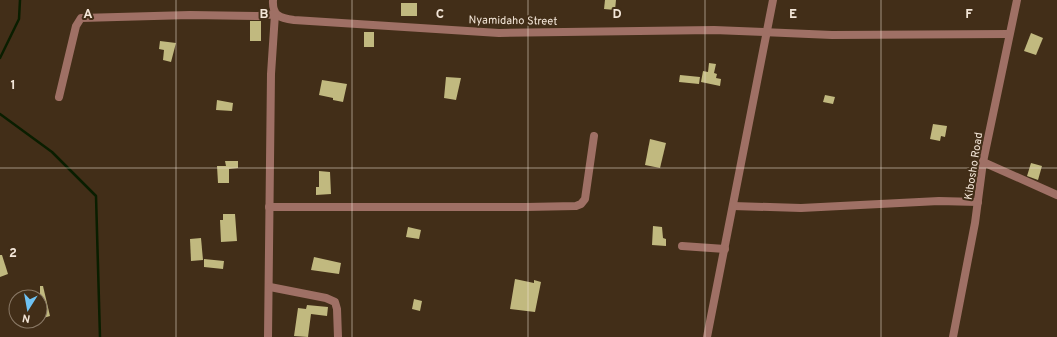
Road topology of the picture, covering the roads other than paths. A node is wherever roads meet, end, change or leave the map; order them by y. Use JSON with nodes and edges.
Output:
{"nodes":[{"id":1,"x":273,"y":0,"type":"edge"},
{"id":2,"x":773,"y":0,"type":"edge"},
{"id":3,"x":1017,"y":0,"type":"edge"},
{"id":4,"x":275,"y":14,"type":"junction"},
{"id":5,"x":767,"y":32,"type":"junction"},
{"id":6,"x":1009,"y":34,"type":"junction"},
{"id":7,"x":59,"y":97,"type":"dead end"},
{"id":8,"x":594,"y":136,"type":"dead end"},
{"id":9,"x":983,"y":162,"type":"junction"},
{"id":10,"x":1057,"y":195,"type":"edge"},
{"id":11,"x":978,"y":202,"type":"junction"},
{"id":12,"x":733,"y":206,"type":"junction"},
{"id":13,"x":269,"y":207,"type":"junction"},
{"id":14,"x":682,"y":246,"type":"dead end"},
{"id":15,"x":725,"y":249,"type":"junction"},
{"id":16,"x":270,"y":287,"type":"junction"},
{"id":17,"x":268,"y":337,"type":"edge"},
{"id":18,"x":338,"y":337,"type":"edge"},
{"id":19,"x":707,"y":337,"type":"edge"},
{"id":20,"x":953,"y":337,"type":"edge"}],
"edges":[{"from":1,"to":4,"type":"street"},
{"from":2,"to":5,"type":"street"},
{"from":3,"to":6,"type":"street","name":"Kibosho Road"},
{"from":4,"to":5,"type":"street","name":"Nyamidaho Street"},
{"from":4,"to":7,"type":"street"},
{"from":4,"to":13,"type":"street"},
{"from":5,"to":6,"type":"street","name":"Nyamidaho Street"},
{"from":5,"to":12,"type":"street"},
{"from":6,"to":9,"type":"street","name":"Kibosho Road"},
{"from":8,"to":13,"type":"street"},
{"from":9,"to":10,"type":"street"},
{"from":9,"to":11,"type":"street","name":"Kibosho Road"},
{"from":11,"to":12,"type":"street"},
{"from":11,"to":20,"type":"street","name":"Kibosho Road"},
{"from":12,"to":15,"type":"street"},
{"from":13,"to":16,"type":"street"},
{"from":14,"to":15,"type":"street"},
{"from":15,"to":19,"type":"street"},
{"from":16,"to":17,"type":"street"},
{"from":16,"to":18,"type":"street"}]}
